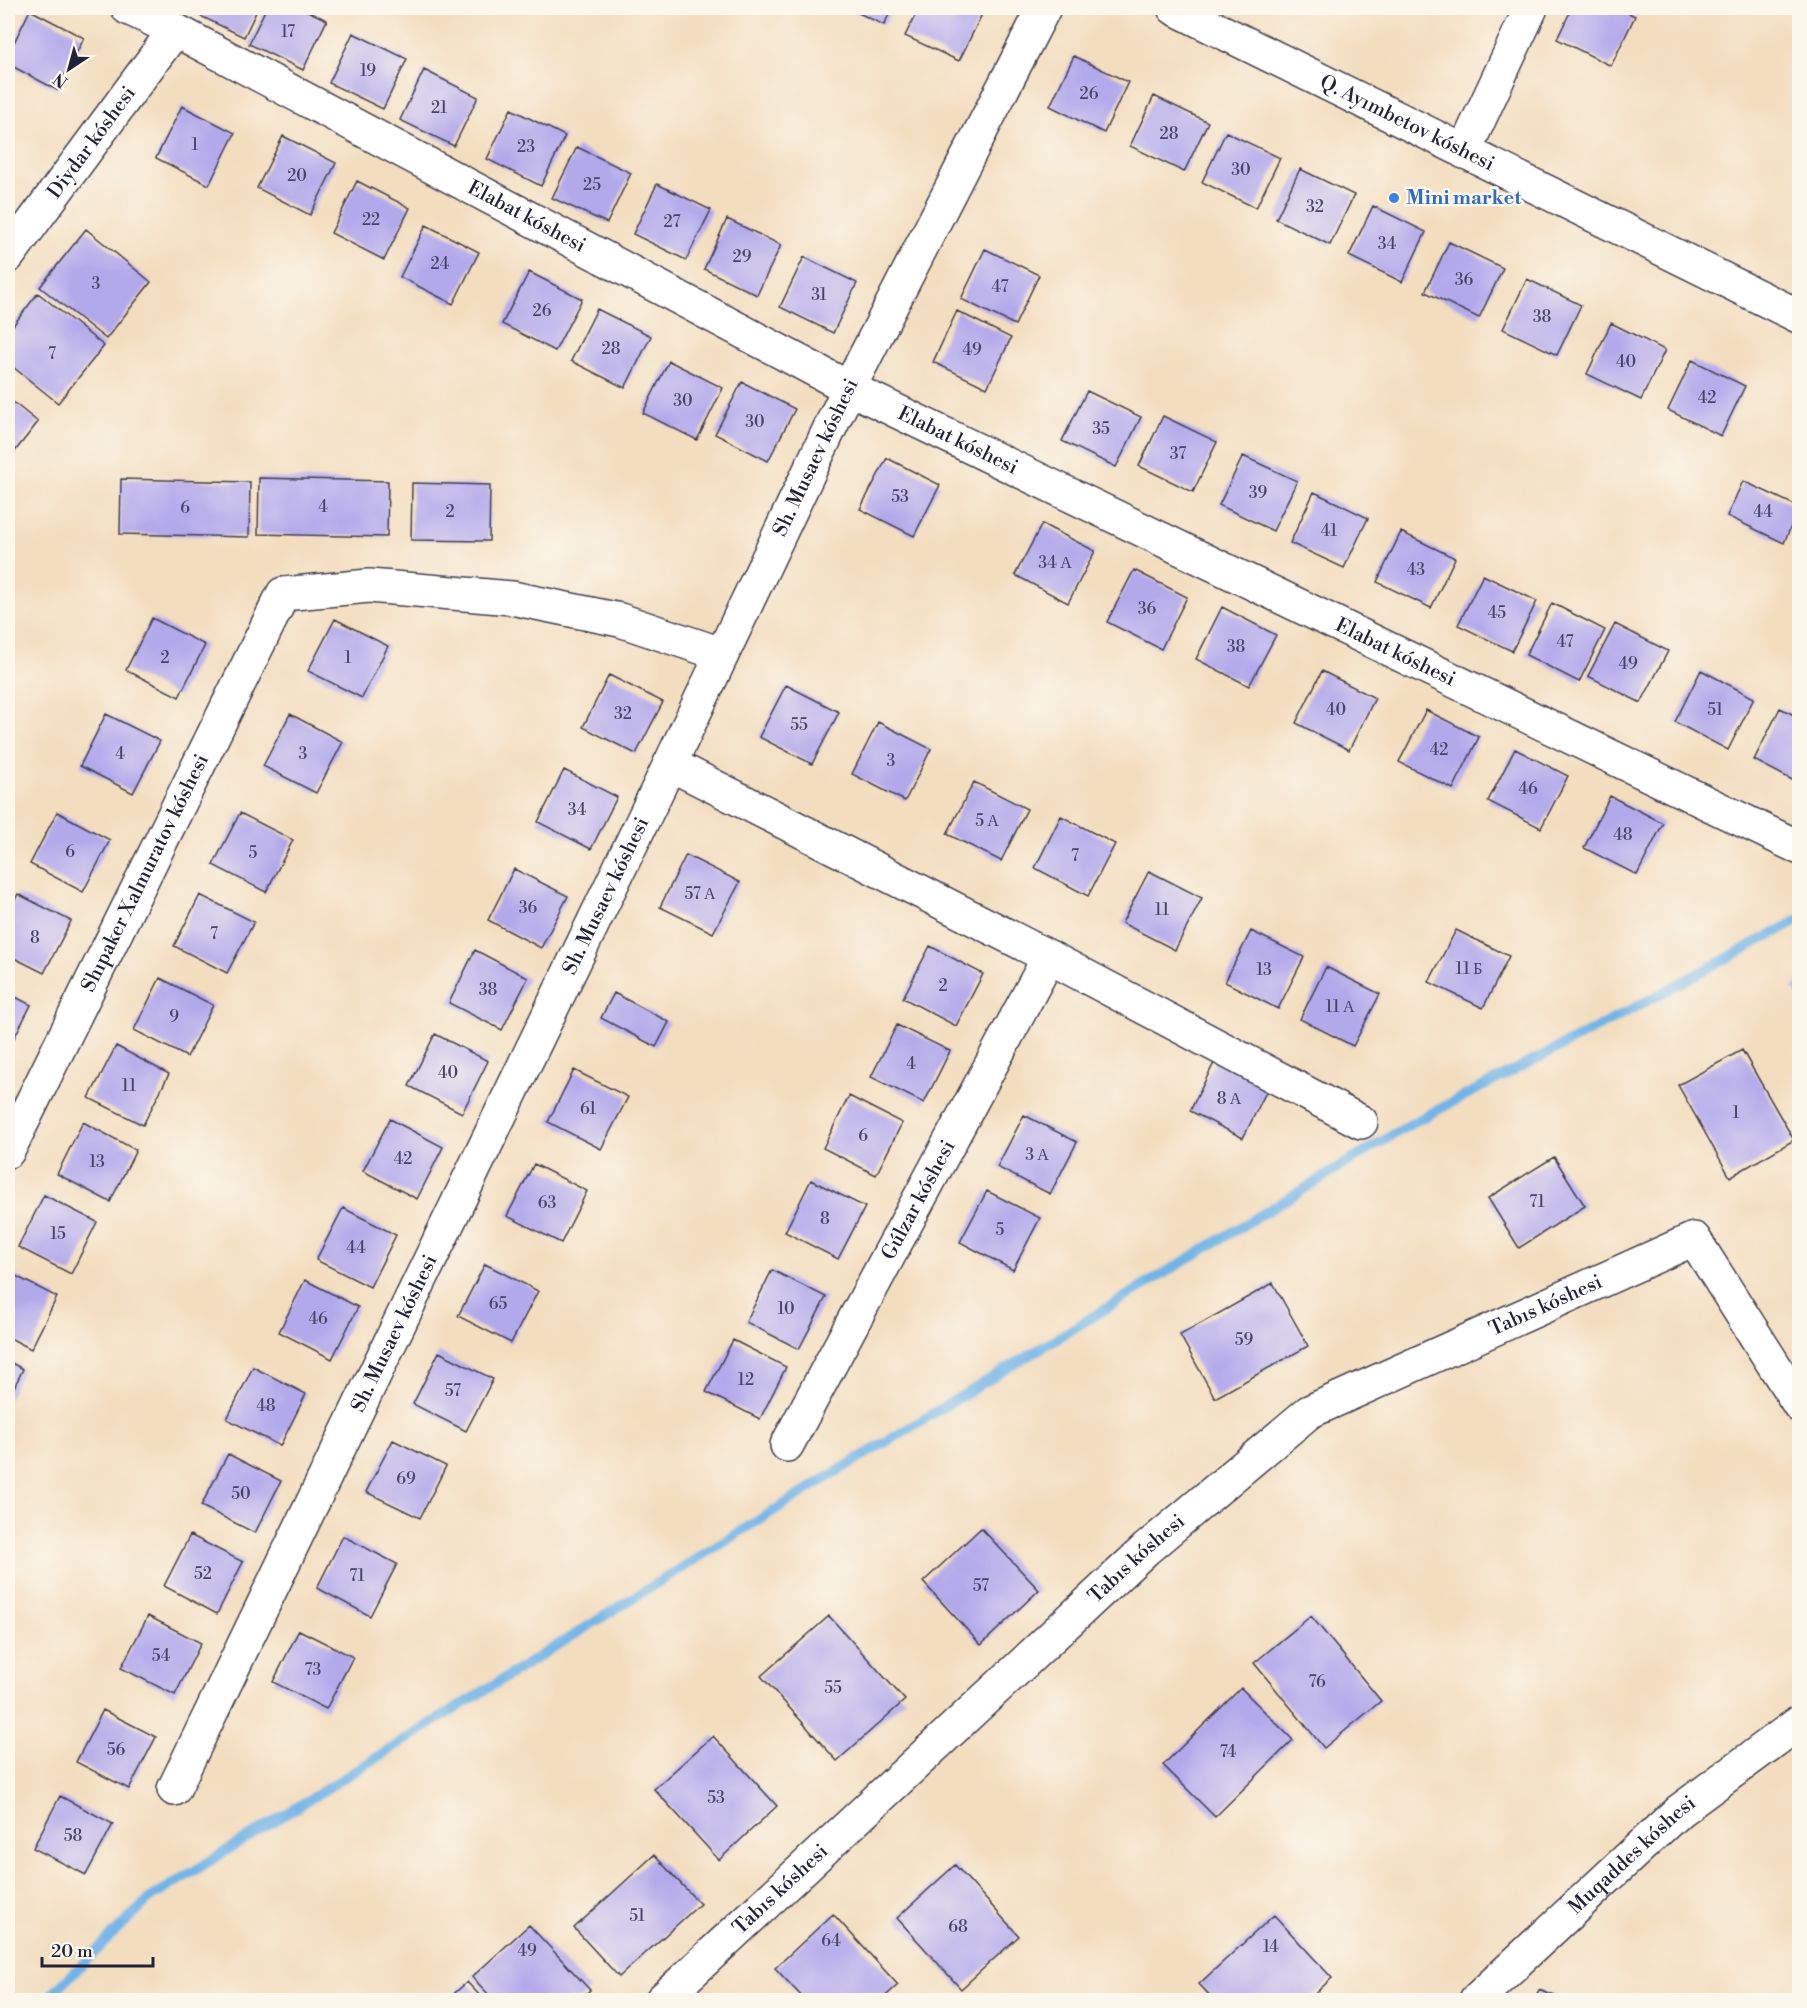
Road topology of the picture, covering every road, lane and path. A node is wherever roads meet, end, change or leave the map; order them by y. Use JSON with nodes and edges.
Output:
{"nodes":[{"id":1,"x":128,"y":8,"type":"edge"},
{"id":2,"x":1044,"y":8,"type":"edge"},
{"id":3,"x":1174,"y":8,"type":"edge"},
{"id":4,"x":1531,"y":8,"type":"edge"},
{"id":5,"x":175,"y":30,"type":"junction"},
{"id":6,"x":1464,"y":152,"type":"junction"},
{"id":7,"x":8,"y":256,"type":"edge"},
{"id":8,"x":1800,"y":317,"type":"edge"},
{"id":9,"x":849,"y":388,"type":"junction"},
{"id":10,"x":721,"y":654,"type":"junction"},
{"id":11,"x":670,"y":764,"type":"junction"},
{"id":12,"x":1800,"y":848,"type":"edge"},
{"id":13,"x":1050,"y":957,"type":"junction"},
{"id":14,"x":1361,"y":1122,"type":"dead end"},
{"id":15,"x":8,"y":1151,"type":"edge"},
{"id":16,"x":1800,"y":1406,"type":"edge"},
{"id":17,"x":788,"y":1445,"type":"dead end"},
{"id":18,"x":1800,"y":1722,"type":"edge"},
{"id":19,"x":174,"y":1789,"type":"dead end"},
{"id":20,"x":662,"y":2001,"type":"edge"},
{"id":21,"x":1476,"y":2001,"type":"edge"}],
"edges":[{"from":1,"to":5,"type":"street","name":"Elabat kóshesi"},
{"from":2,"to":9,"type":"street","name":"Sh. Musaev kóshesi"},
{"from":3,"to":6,"type":"street","name":"Q. Ayımbetov kóshesi"},
{"from":4,"to":6,"type":"street"},
{"from":5,"to":7,"type":"street","name":"Diydar kóshesi"},
{"from":5,"to":9,"type":"street","name":"Elabat kóshesi"},
{"from":6,"to":8,"type":"street","name":"Q. Ayımbetov kóshesi"},
{"from":9,"to":10,"type":"street","name":"Sh. Musaev kóshesi"},
{"from":9,"to":12,"type":"street","name":"Elabat kóshesi"},
{"from":10,"to":11,"type":"street","name":"Sh. Musaev kóshesi"},
{"from":10,"to":15,"type":"street","name":"Shıpaker Xalmuratov kóshesi"},
{"from":11,"to":13,"type":"street"},
{"from":11,"to":19,"type":"street","name":"Sh. Musaev kóshesi"},
{"from":13,"to":14,"type":"street"},
{"from":13,"to":17,"type":"street","name":"Gúlzar kóshesi"},
{"from":16,"to":20,"type":"street","name":"Tabıs kóshesi"},
{"from":18,"to":21,"type":"street","name":"Muqaddes kóshesi"}]}
